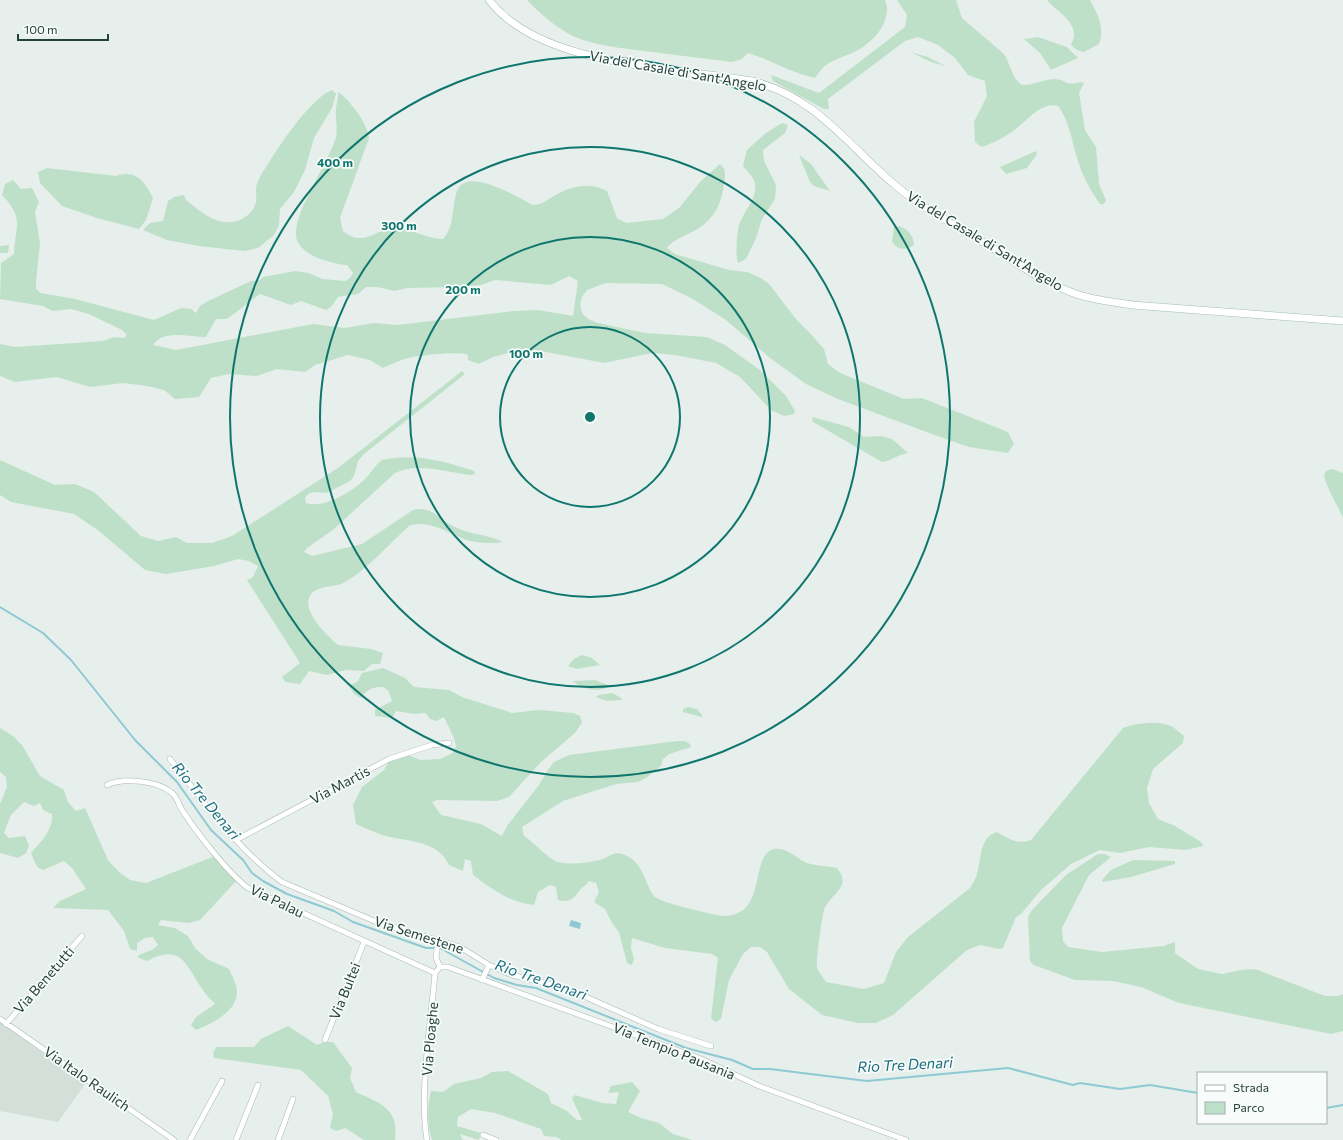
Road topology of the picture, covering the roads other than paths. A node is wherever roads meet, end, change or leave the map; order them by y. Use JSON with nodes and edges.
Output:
{"nodes":[{"id":1,"x":489,"y":0,"type":"edge"},
{"id":2,"x":1343,"y":321,"type":"edge"},
{"id":3,"x":449,"y":743,"type":"dead end"},
{"id":4,"x":170,"y":759,"type":"dead end"},
{"id":5,"x":107,"y":785,"type":"dead end"},
{"id":6,"x":236,"y":840,"type":"junction"},
{"id":7,"x":82,"y":936,"type":"dead end"},
{"id":8,"x":364,"y":942,"type":"junction"},
{"id":9,"x":438,"y":942,"type":"junction"},
{"id":10,"x":490,"y":965,"type":"junction"},
{"id":11,"x":440,"y":967,"type":"junction"},
{"id":12,"x":435,"y":973,"type":"junction"},
{"id":13,"x":482,"y":980,"type":"junction"},
{"id":14,"x":0,"y":1019,"type":"edge"},
{"id":15,"x":6,"y":1024,"type":"junction"},
{"id":16,"x":325,"y":1040,"type":"dead end"},
{"id":17,"x":711,"y":1046,"type":"dead end"},
{"id":18,"x":222,"y":1081,"type":"dead end"},
{"id":19,"x":258,"y":1085,"type":"dead end"},
{"id":20,"x":293,"y":1099,"type":"dead end"},
{"id":21,"x":482,"y":1135,"type":"dead end"},
{"id":22,"x":174,"y":1140,"type":"edge"},
{"id":23,"x":190,"y":1140,"type":"edge"},
{"id":24,"x":236,"y":1140,"type":"edge"},
{"id":25,"x":278,"y":1140,"type":"edge"},
{"id":26,"x":427,"y":1140,"type":"edge"},
{"id":27,"x":496,"y":1140,"type":"edge"},
{"id":28,"x":906,"y":1140,"type":"edge"}],
"edges":[{"from":1,"to":2,"type":"main road","name":"Via del Casale di Sant'Angelo"},
{"from":3,"to":6,"type":"street","name":"Via Martis"},
{"from":4,"to":6,"type":"street","name":"Via Semestene"},
{"from":5,"to":8,"type":"street","name":"Via Palau"},
{"from":6,"to":9,"type":"street","name":"Via Semestene"},
{"from":7,"to":15,"type":"street","name":"Via Benetutti"},
{"from":8,"to":12,"type":"street","name":"Via Palau"},
{"from":8,"to":16,"type":"street","name":"Via Bultei"},
{"from":9,"to":10,"type":"street","name":"Via Semestene"},
{"from":9,"to":11,"type":"street"},
{"from":10,"to":13,"type":"street"},
{"from":10,"to":17,"type":"street","name":"Via Semestene"},
{"from":11,"to":12,"type":"street"},
{"from":11,"to":13,"type":"street","name":"Via Tempio Pausania"},
{"from":12,"to":26,"type":"street","name":"Via Ploaghe"},
{"from":13,"to":28,"type":"street","name":"Via Tempio Pausania"},
{"from":14,"to":15,"type":"street","name":"Via Italo Raulich"},
{"from":15,"to":22,"type":"street","name":"Via Italo Raulich"},
{"from":18,"to":23,"type":"street"},
{"from":19,"to":24,"type":"street"},
{"from":20,"to":25,"type":"street"},
{"from":21,"to":27,"type":"street"}]}
